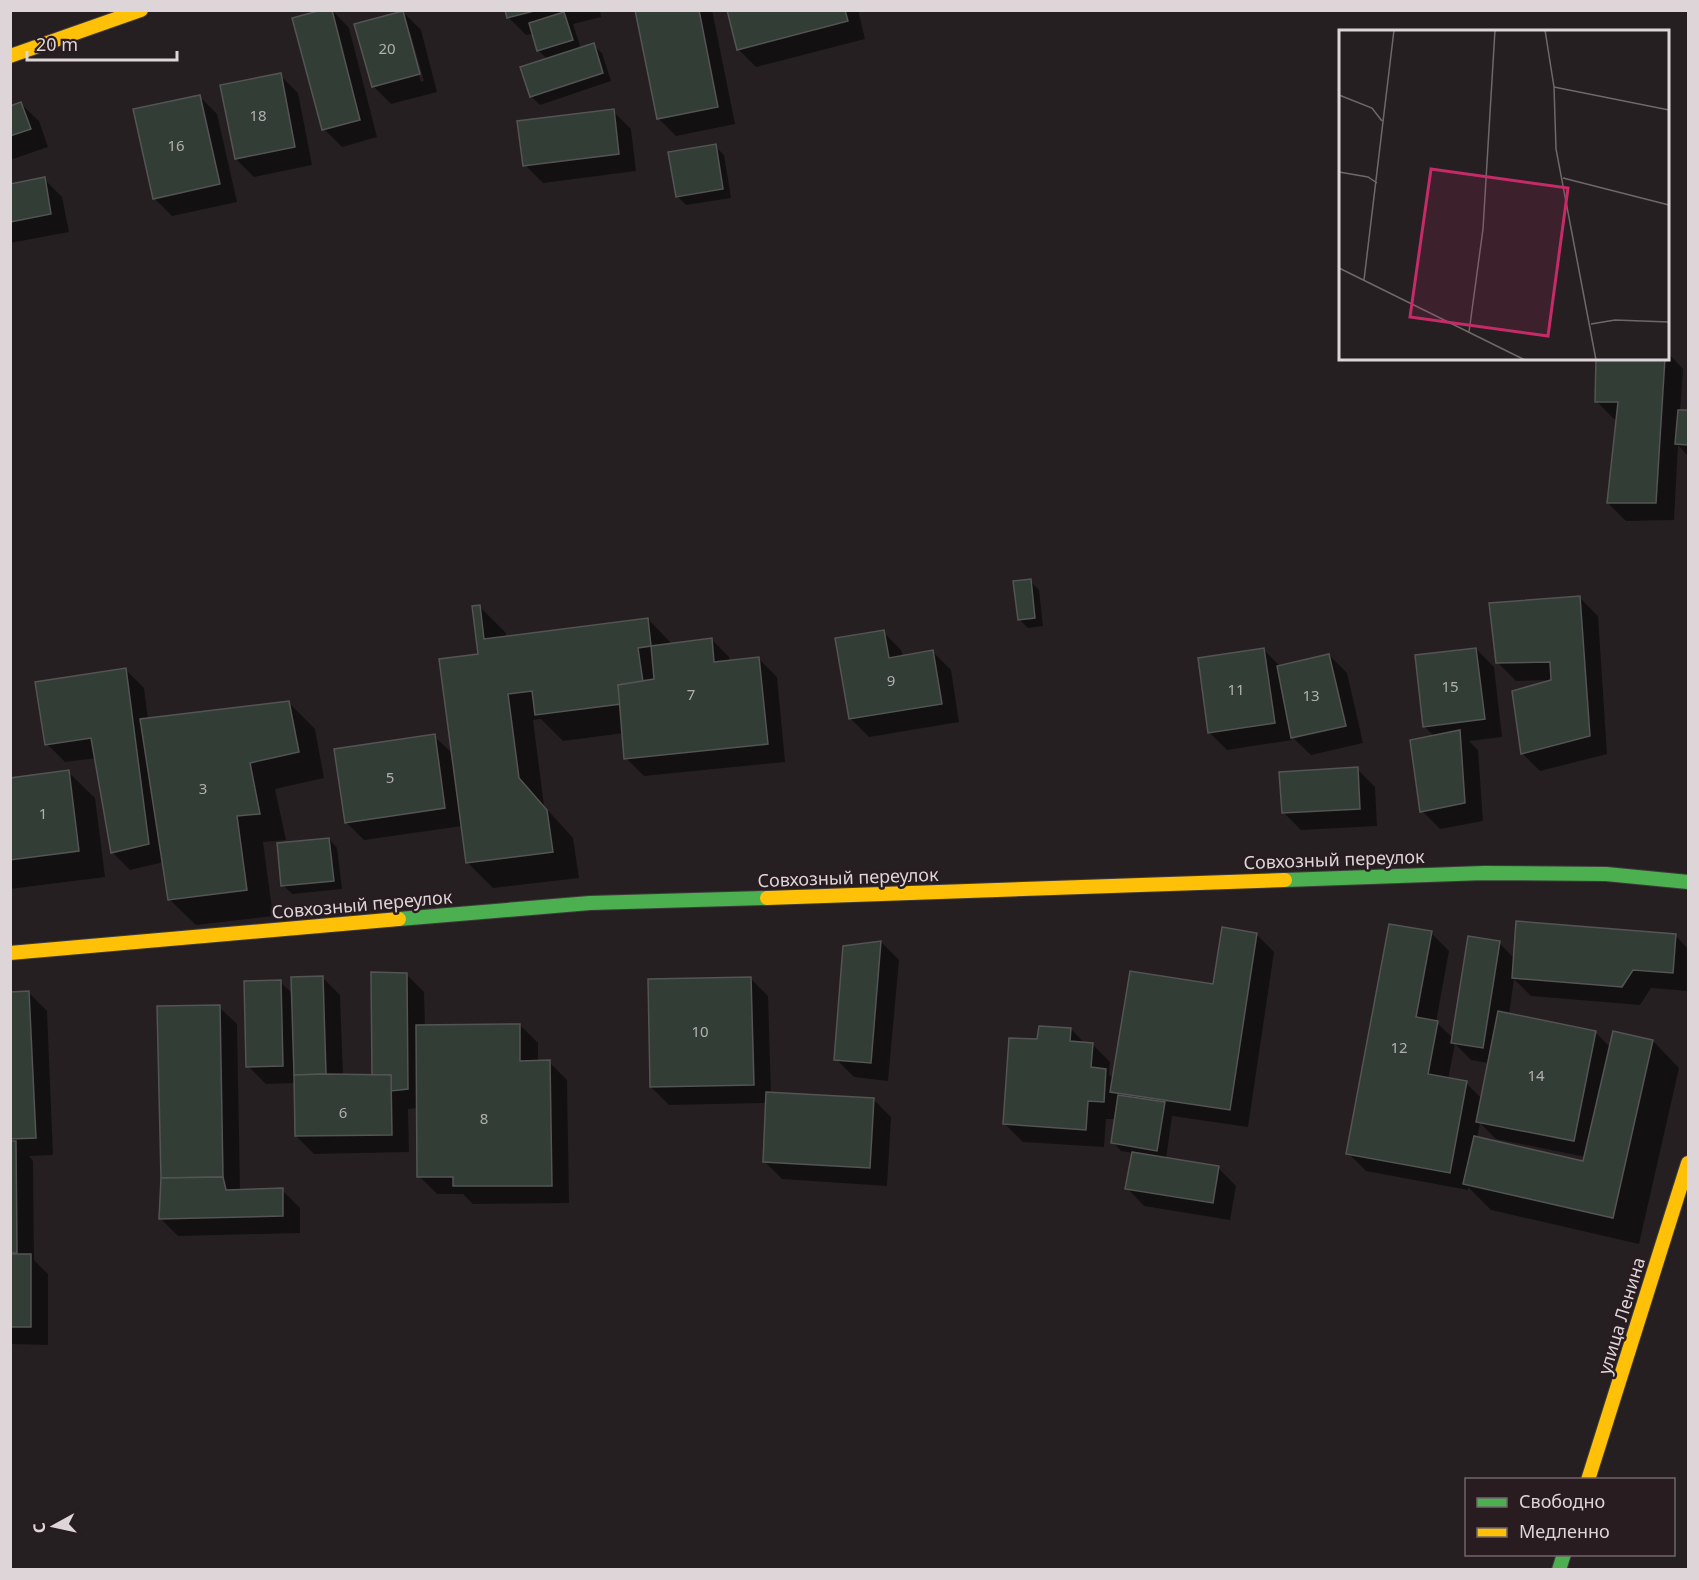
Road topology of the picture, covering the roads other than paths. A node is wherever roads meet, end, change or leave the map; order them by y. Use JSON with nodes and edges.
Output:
{"nodes":[{"id":1,"x":141,"y":10,"type":"edge"},
{"id":2,"x":10,"y":56,"type":"edge"},
{"id":3,"x":1689,"y":882,"type":"edge"},
{"id":4,"x":10,"y":953,"type":"edge"},
{"id":5,"x":1689,"y":1163,"type":"edge"},
{"id":6,"x":1588,"y":1478,"type":"edge"}],
"edges":[{"from":1,"to":2,"type":"street"},
{"from":3,"to":4,"type":"street","name":"Совхозный переулок"},
{"from":5,"to":6,"type":"street","name":"улица Ленина"}]}
